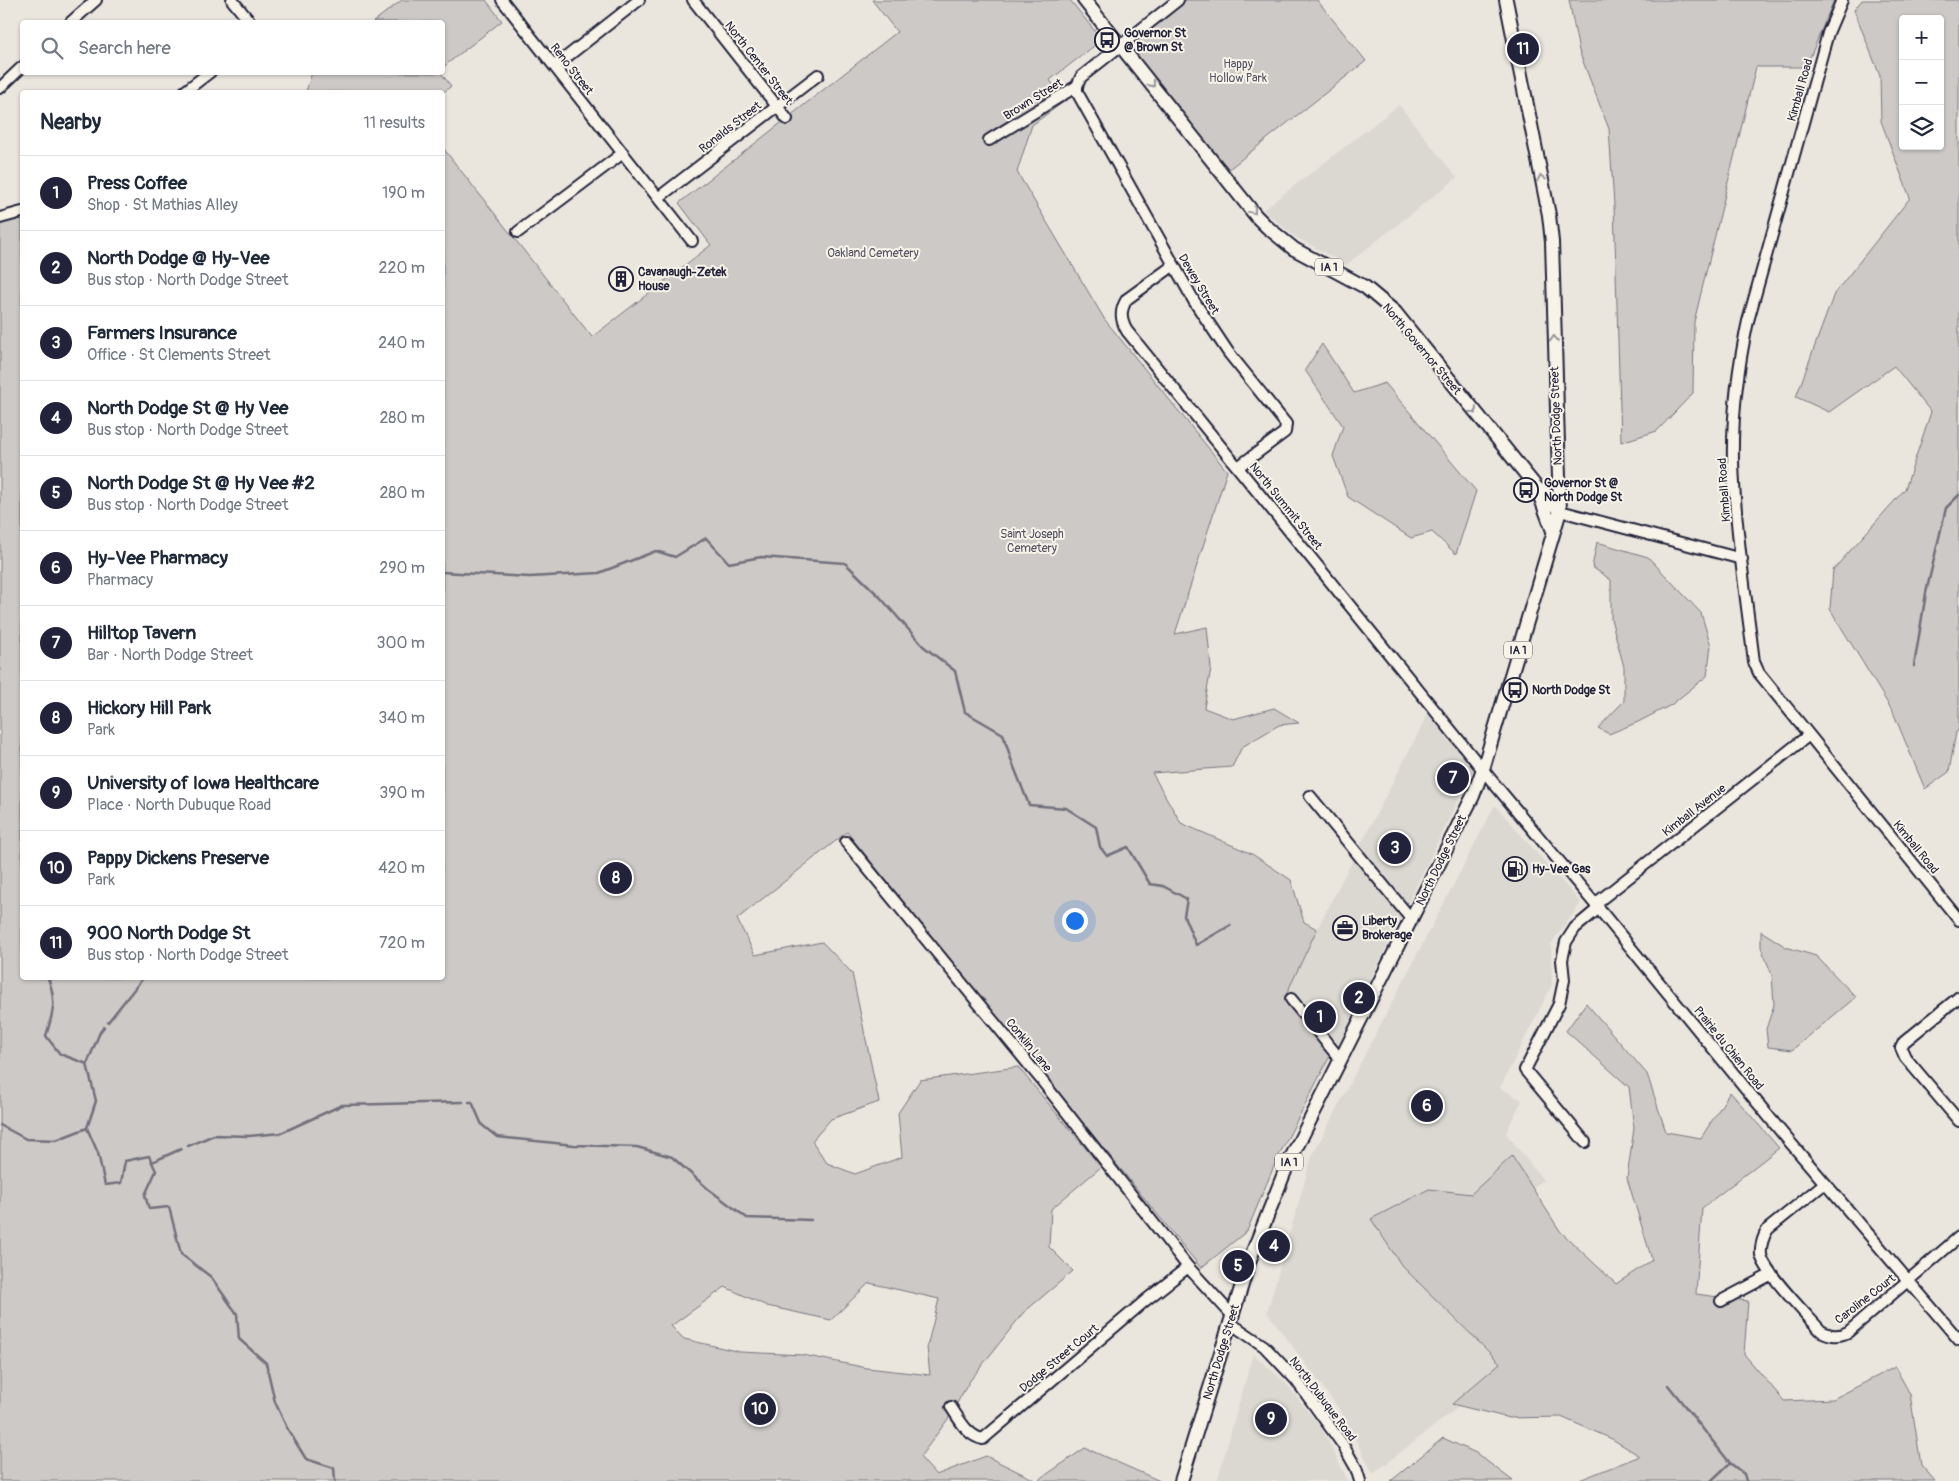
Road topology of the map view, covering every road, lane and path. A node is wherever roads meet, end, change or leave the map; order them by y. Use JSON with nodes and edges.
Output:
{"nodes":[{"id":1,"x":96,"y":0,"type":"edge"},
{"id":2,"x":232,"y":0,"type":"edge"},
{"id":3,"x":502,"y":0,"type":"edge"},
{"id":4,"x":639,"y":0,"type":"edge"},
{"id":5,"x":693,"y":0,"type":"edge"},
{"id":6,"x":1084,"y":0,"type":"edge"},
{"id":7,"x":1178,"y":0,"type":"edge"},
{"id":8,"x":1506,"y":0,"type":"edge"},
{"id":9,"x":1842,"y":0,"type":"edge"},
{"id":10,"x":73,"y":20,"type":"edge"},
{"id":11,"x":248,"y":20,"type":"edge"},
{"id":12,"x":1121,"y":46,"type":"junction"},
{"id":13,"x":554,"y":66,"type":"junction"},
{"id":14,"x":20,"y":69,"type":"edge"},
{"id":15,"x":206,"y":75,"type":"edge"},
{"id":16,"x":818,"y":75,"type":"dead end"},
{"id":17,"x":1077,"y":86,"type":"junction"},
{"id":18,"x":0,"y":88,"type":"edge"},
{"id":19,"x":187,"y":90,"type":"edge"},
{"id":20,"x":777,"y":106,"type":"junction"},
{"id":21,"x":787,"y":119,"type":"dead end"},
{"id":22,"x":989,"y":140,"type":"dead end"},
{"id":23,"x":623,"y":153,"type":"junction"},
{"id":24,"x":658,"y":198,"type":"junction"},
{"id":25,"x":20,"y":213,"type":"edge"},
{"id":26,"x":0,"y":218,"type":"edge"},
{"id":27,"x":518,"y":232,"type":"dead end"},
{"id":28,"x":692,"y":241,"type":"dead end"},
{"id":29,"x":1174,"y":265,"type":"junction"},
{"id":30,"x":1238,"y":467,"type":"junction"},
{"id":31,"x":1558,"y":472,"type":"junction"},
{"id":32,"x":1537,"y":488,"type":"junction"},
{"id":33,"x":1560,"y":511,"type":"junction"},
{"id":34,"x":1553,"y":531,"type":"junction"},
{"id":35,"x":1742,"y":559,"type":"junction"},
{"id":36,"x":1809,"y":735,"type":"junction"},
{"id":37,"x":1483,"y":769,"type":"junction"},
{"id":38,"x":1310,"y":796,"type":"dead end"},
{"id":39,"x":846,"y":842,"type":"dead end"},
{"id":40,"x":1597,"y":906,"type":"junction"},
{"id":41,"x":1412,"y":920,"type":"junction"},
{"id":42,"x":1959,"y":920,"type":"edge"},
{"id":43,"x":1959,"y":997,"type":"edge"},
{"id":44,"x":1291,"y":999,"type":"dead end"},
{"id":45,"x":1340,"y":1059,"type":"junction"},
{"id":46,"x":1959,"y":1120,"type":"edge"},
{"id":47,"x":1585,"y":1142,"type":"dead end"},
{"id":48,"x":1825,"y":1183,"type":"junction"},
{"id":49,"x":1959,"y":1238,"type":"edge"},
{"id":50,"x":1188,"y":1267,"type":"junction"},
{"id":51,"x":1772,"y":1274,"type":"junction"},
{"id":52,"x":1908,"y":1281,"type":"junction"},
{"id":53,"x":1721,"y":1301,"type":"dead end"},
{"id":54,"x":1231,"y":1320,"type":"junction"},
{"id":55,"x":1959,"y":1340,"type":"edge"},
{"id":56,"x":951,"y":1407,"type":"dead end"},
{"id":57,"x":1181,"y":1481,"type":"edge"},
{"id":58,"x":1360,"y":1481,"type":"edge"}],
"edges":[{"from":1,"to":10,"type":"street"},
{"from":2,"to":11,"type":"street"},
{"from":3,"to":13,"type":"street","name":"Reno Street"},
{"from":4,"to":13,"type":"street"},
{"from":5,"to":20,"type":"street","name":"North Center Street"},
{"from":6,"to":12,"type":"main road","name":"North Governor Street","number":"IA 1"},
{"from":7,"to":12,"type":"street","name":"Brown Street"},
{"from":31,"to":8,"type":"main road","name":"North Dodge Street","number":"IA 1","one_way":true},
{"from":9,"to":35,"type":"street","name":"Kimball Road"},
{"from":12,"to":17,"type":"street","name":"Brown Street"},
{"from":12,"to":32,"type":"main road","name":"North Governor Street","number":"IA 1","one_way":true},
{"from":13,"to":23,"type":"street","name":"Reno Street"},
{"from":14,"to":18,"type":"street"},
{"from":15,"to":19,"type":"street"},
{"from":16,"to":20,"type":"street","name":"Ronalds Street"},
{"from":17,"to":22,"type":"street","name":"Brown Street"},
{"from":17,"to":29,"type":"street","name":"Dewey Street"},
{"from":20,"to":21,"type":"street","name":"North Center Street"},
{"from":20,"to":24,"type":"street","name":"Ronalds Street"},
{"from":23,"to":24,"type":"street","name":"Reno Street"},
{"from":23,"to":27,"type":"street"},
{"from":24,"to":28,"type":"street","name":"Reno Street"},
{"from":25,"to":26,"type":"street"},
{"from":29,"to":30,"type":"street","name":"Dewey Street"},
{"from":29,"to":30,"type":"street","name":"North Summit Street"},
{"from":30,"to":37,"type":"street","name":"North Summit Street"},
{"from":31,"to":32,"type":"main road"},
{"from":31,"to":33,"type":"main road","name":"North Dodge Street","number":"IA 1"},
{"from":32,"to":33,"type":"main road","name":"North Governor Street","number":"IA 1"},
{"from":32,"to":34,"type":"main road"},
{"from":33,"to":34,"type":"main road","name":"North Dodge Street","number":"IA 1"},
{"from":33,"to":35,"type":"street"},
{"from":34,"to":37,"type":"main road","name":"North Dodge Street","number":"IA 1"},
{"from":35,"to":36,"type":"street","name":"Kimball Road"},
{"from":36,"to":40,"type":"street","name":"Kimball Avenue"},
{"from":36,"to":42,"type":"street","name":"Kimball Road"},
{"from":37,"to":40,"type":"street","name":"Prairie du Chien Road"},
{"from":37,"to":41,"type":"main road","name":"North Dodge Street","number":"IA 1"},
{"from":38,"to":41,"type":"street"},
{"from":39,"to":50,"type":"street","name":"Conklin Lane"},
{"from":40,"to":47,"type":"street","name":"Kimball Avenue"},
{"from":40,"to":48,"type":"street","name":"Prairie du Chien Road"},
{"from":41,"to":45,"type":"main road","name":"North Dodge Street","number":"IA 1"},
{"from":43,"to":46,"type":"street"},
{"from":44,"to":45,"type":"street"},
{"from":45,"to":54,"type":"main road","name":"North Dodge Street","number":"IA 1"},
{"from":48,"to":51,"type":"street","name":"Caroline Court"},
{"from":48,"to":52,"type":"street","name":"Prairie du Chien Road"},
{"from":49,"to":52,"type":"street","name":"Caroline Court"},
{"from":50,"to":54,"type":"street","name":"Conklin Lane"},
{"from":50,"to":56,"type":"street","name":"Dodge Street Court"},
{"from":51,"to":52,"type":"street","name":"Caroline Court"},
{"from":51,"to":53,"type":"street"},
{"from":52,"to":55,"type":"street","name":"Prairie du Chien Road"},
{"from":54,"to":57,"type":"main road","name":"North Dodge Street","number":"IA 1"},
{"from":54,"to":58,"type":"street","name":"North Dubuque Road"}]}
